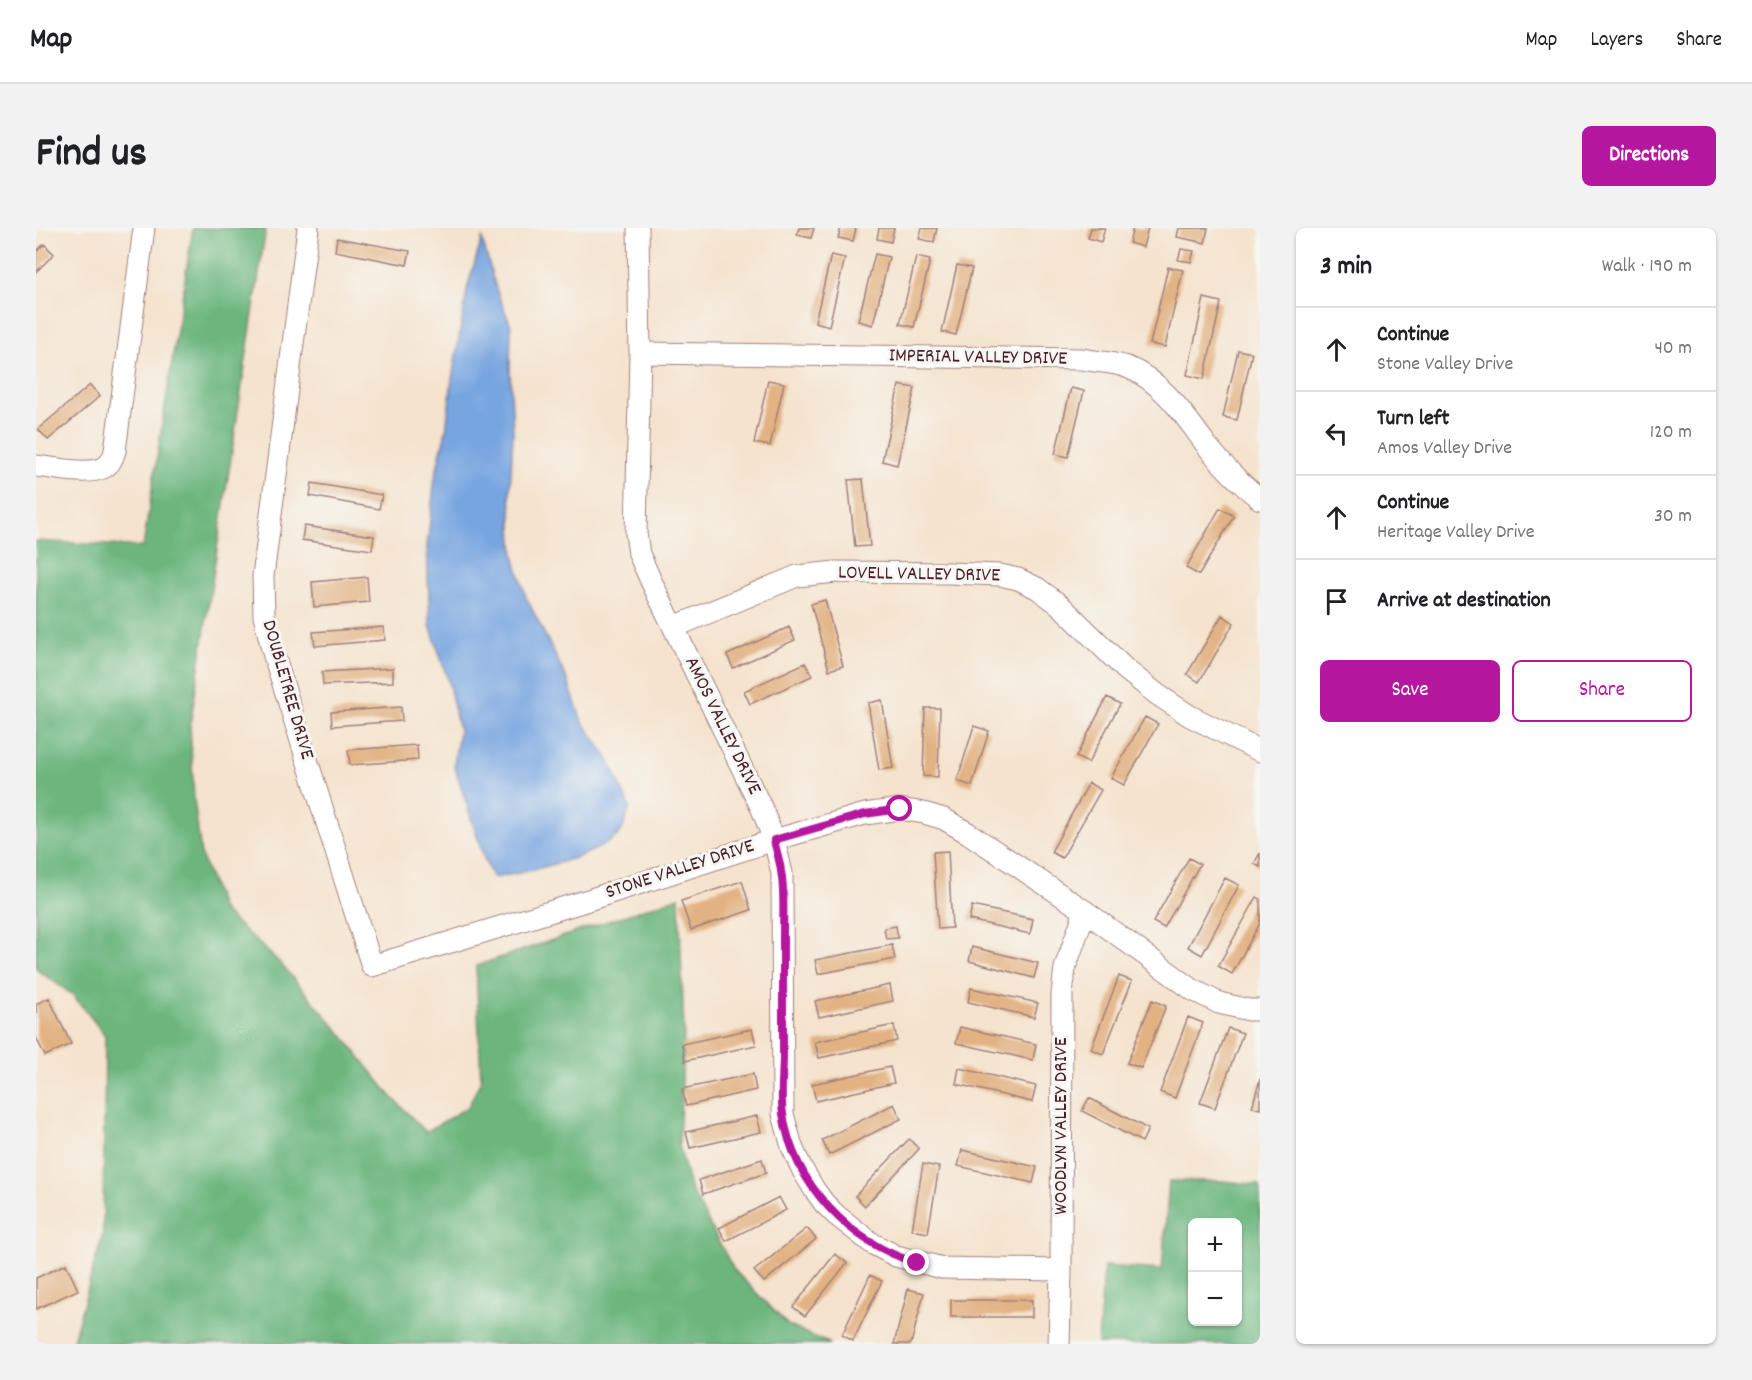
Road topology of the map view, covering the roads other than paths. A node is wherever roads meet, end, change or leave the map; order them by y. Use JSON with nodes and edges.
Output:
{"nodes":[{"id":1,"x":144,"y":228,"type":"edge"},
{"id":2,"x":308,"y":228,"type":"edge"},
{"id":3,"x":638,"y":228,"type":"edge"},
{"id":4,"x":640,"y":353,"type":"junction"},
{"id":5,"x":36,"y":466,"type":"edge"},
{"id":6,"x":1260,"y":499,"type":"edge"},
{"id":7,"x":674,"y":627,"type":"junction"},
{"id":8,"x":1260,"y":751,"type":"edge"},
{"id":9,"x":774,"y":840,"type":"junction"},
{"id":10,"x":1084,"y":911,"type":"junction"},
{"id":11,"x":372,"y":966,"type":"joint"},
{"id":12,"x":1260,"y":1010,"type":"edge"},
{"id":13,"x":1061,"y":1270,"type":"junction"},
{"id":14,"x":1059,"y":1344,"type":"edge"}],
"edges":[{"from":1,"to":5,"type":"street"},
{"from":2,"to":11,"type":"street","name":"DOUBLETREE DRIVE"},
{"from":3,"to":4,"type":"street","name":"AMOS VALLEY DRIVE"},
{"from":4,"to":6,"type":"street","name":"IMPERIAL VALLEY DRIVE"},
{"from":4,"to":7,"type":"street","name":"AMOS VALLEY DRIVE"},
{"from":7,"to":8,"type":"street","name":"LOVELL VALLEY DRIVE"},
{"from":7,"to":9,"type":"street","name":"AMOS VALLEY DRIVE"},
{"from":9,"to":10,"type":"street","name":"STONE VALLEY DRIVE"},
{"from":9,"to":11,"type":"street","name":"STONE VALLEY DRIVE"},
{"from":9,"to":13,"type":"street","name":"AMOS VALLEY DRIVE"},
{"from":10,"to":12,"type":"street","name":"STONE VALLEY DRIVE"},
{"from":10,"to":13,"type":"street","name":"WOODLYN VALLEY DRIVE"},
{"from":13,"to":14,"type":"street","name":"WOODLYN VALLEY DRIVE"}]}
